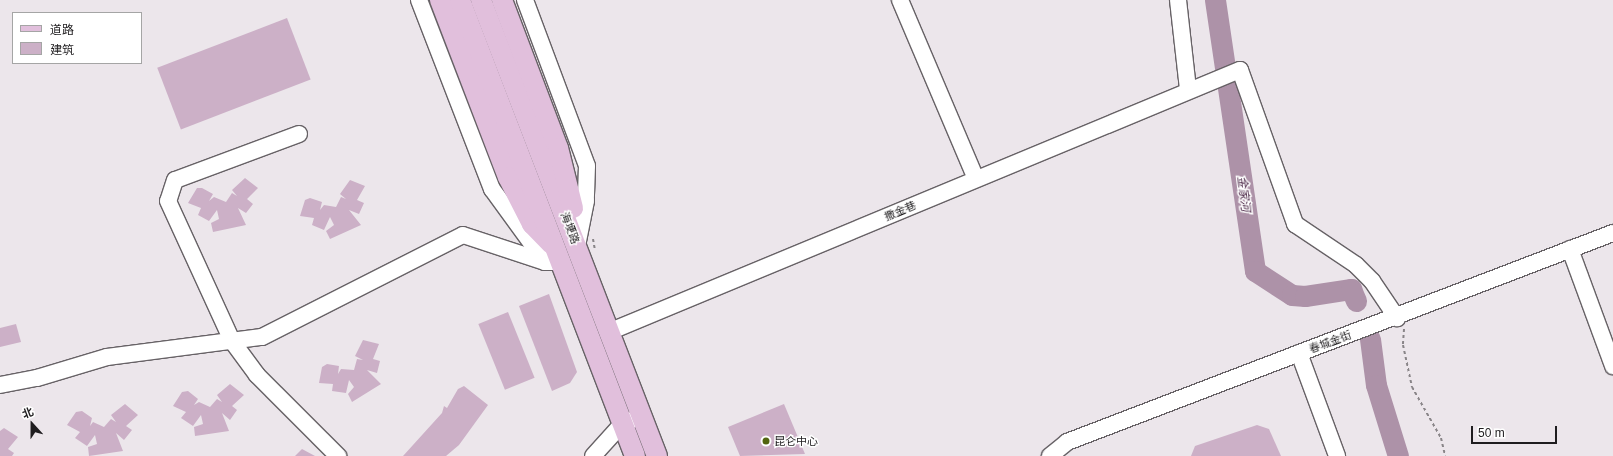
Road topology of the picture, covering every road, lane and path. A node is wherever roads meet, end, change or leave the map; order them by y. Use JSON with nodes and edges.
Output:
{"nodes":[{"id":1,"x":419,"y":0,"type":"edge"},
{"id":2,"x":440,"y":0,"type":"edge"},
{"id":3,"x":460,"y":0,"type":"edge"},
{"id":4,"x":481,"y":0,"type":"edge"},
{"id":5,"x":502,"y":0,"type":"edge"},
{"id":6,"x":525,"y":0,"type":"edge"},
{"id":7,"x":900,"y":0,"type":"edge"},
{"id":8,"x":1178,"y":0,"type":"edge"},
{"id":9,"x":1188,"y":89,"type":"junction"},
{"id":10,"x":299,"y":134,"type":"dead end"},
{"id":11,"x":976,"y":179,"type":"junction"},
{"id":12,"x":1613,"y":234,"type":"edge"},
{"id":13,"x":577,"y":246,"type":"junction"},
{"id":14,"x":1570,"y":249,"type":"junction"},
{"id":15,"x":555,"y":259,"type":"junction"},
{"id":16,"x":1397,"y":318,"type":"junction"},
{"id":17,"x":611,"y":331,"type":"junction"},
{"id":18,"x":232,"y":341,"type":"junction"},
{"id":19,"x":1299,"y":353,"type":"junction"},
{"id":20,"x":1613,"y":366,"type":"edge"},
{"id":21,"x":0,"y":385,"type":"edge"},
{"id":22,"x":641,"y":416,"type":"junction"},
{"id":23,"x":622,"y":424,"type":"junction"},
{"id":24,"x":338,"y":456,"type":"edge"},
{"id":25,"x":593,"y":456,"type":"edge"},
{"id":26,"x":635,"y":456,"type":"edge"},
{"id":27,"x":657,"y":456,"type":"edge"},
{"id":28,"x":1050,"y":456,"type":"edge"},
{"id":29,"x":1337,"y":456,"type":"edge"},
{"id":30,"x":1445,"y":456,"type":"edge"}],
"edges":[{"from":1,"to":15,"type":"street"},
{"from":2,"to":15,"type":"main road"},
{"from":3,"to":15,"type":"main road","name":"海埂路"},
{"from":4,"to":13,"type":"main road","name":"海埂路"},
{"from":5,"to":13,"type":"main road"},
{"from":6,"to":13,"type":"street"},
{"from":7,"to":11,"type":"street"},
{"from":8,"to":9,"type":"street"},
{"from":9,"to":11,"type":"street","name":"撒金巷"},
{"from":9,"to":16,"type":"street","name":"撒金巷"},
{"from":10,"to":18,"type":"street"},
{"from":11,"to":17,"type":"street","name":"撒金巷"},
{"from":12,"to":14,"type":"street","name":"春城金街"},
{"from":13,"to":17,"type":"main road","name":"海埂路"},
{"from":14,"to":16,"type":"street","name":"春城金街"},
{"from":14,"to":20,"type":"street"},
{"from":15,"to":18,"type":"street"},
{"from":15,"to":23,"type":"main road","name":"海埂路"},
{"from":16,"to":19,"type":"street","name":"春城金街"},
{"from":16,"to":30,"type":"path"},
{"from":17,"to":22,"type":"main road","name":"海埂路"},
{"from":18,"to":21,"type":"street"},
{"from":18,"to":24,"type":"street"},
{"from":19,"to":28,"type":"street","name":"春城金街"},
{"from":19,"to":29,"type":"street"},
{"from":22,"to":23,"type":"street"},
{"from":22,"to":27,"type":"main road","name":"海埂路"},
{"from":23,"to":25,"type":"street"},
{"from":23,"to":26,"type":"main road","name":"海埂路"}]}
